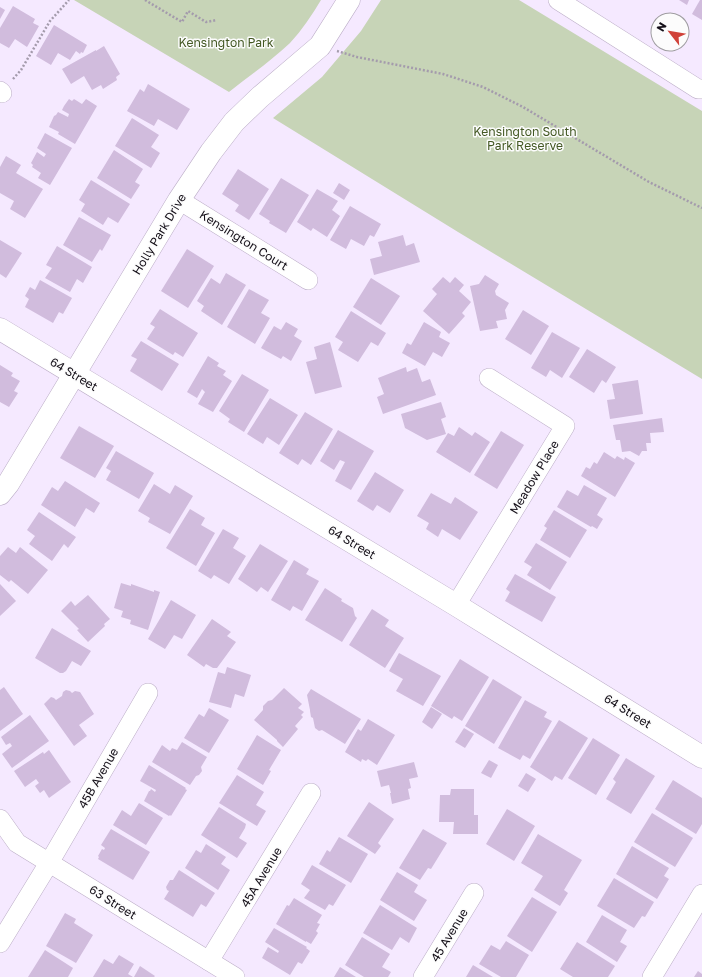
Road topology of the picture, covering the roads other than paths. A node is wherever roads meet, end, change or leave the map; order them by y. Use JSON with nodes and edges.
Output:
{"nodes":[{"id":1,"x":349,"y":0,"type":"edge"},
{"id":2,"x":558,"y":0,"type":"edge"},
{"id":3,"x":702,"y":89,"type":"edge"},
{"id":4,"x":179,"y":200,"type":"junction"},
{"id":5,"x":308,"y":280,"type":"dead end"},
{"id":6,"x":0,"y":329,"type":"edge"},
{"id":7,"x":74,"y":374,"type":"junction"},
{"id":8,"x":489,"y":378,"type":"dead end"},
{"id":9,"x":0,"y":494,"type":"edge"},
{"id":10,"x":456,"y":605,"type":"junction"},
{"id":11,"x":148,"y":693,"type":"dead end"},
{"id":12,"x":702,"y":757,"type":"edge"},
{"id":13,"x":312,"y":793,"type":"dead end"},
{"id":14,"x":0,"y":819,"type":"edge"},
{"id":15,"x":49,"y":863,"type":"junction"},
{"id":16,"x":474,"y":893,"type":"dead end"},
{"id":17,"x":702,"y":894,"type":"edge"},
{"id":18,"x":0,"y":943,"type":"edge"},
{"id":19,"x":210,"y":961,"type":"junction"},
{"id":20,"x":235,"y":977,"type":"edge"},
{"id":21,"x":423,"y":977,"type":"edge"},
{"id":22,"x":652,"y":977,"type":"edge"}],
"edges":[{"from":1,"to":4,"type":"street","name":"Holly Park Drive"},
{"from":2,"to":3,"type":"street"},
{"from":4,"to":5,"type":"street","name":"Kensington Court"},
{"from":4,"to":7,"type":"street","name":"Holly Park Drive"},
{"from":6,"to":7,"type":"street","name":"64 Street"},
{"from":7,"to":9,"type":"street","name":"Holly Park Drive"},
{"from":7,"to":10,"type":"street","name":"64 Street"},
{"from":8,"to":10,"type":"street","name":"Meadow Place"},
{"from":10,"to":12,"type":"street","name":"64 Street"},
{"from":11,"to":15,"type":"street","name":"45B Avenue"},
{"from":13,"to":19,"type":"street","name":"45A Avenue"},
{"from":14,"to":15,"type":"street","name":"63 Street"},
{"from":15,"to":18,"type":"street","name":"45B Avenue"},
{"from":15,"to":19,"type":"street","name":"63 Street"},
{"from":16,"to":21,"type":"street","name":"45 Avenue"},
{"from":17,"to":22,"type":"street"},
{"from":19,"to":20,"type":"street","name":"63 Street"}]}
